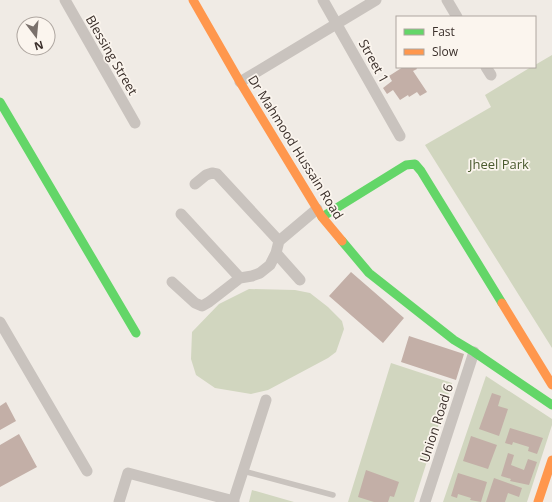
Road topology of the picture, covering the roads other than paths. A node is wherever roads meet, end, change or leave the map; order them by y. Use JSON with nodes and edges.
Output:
{"nodes":[{"id":1,"x":65,"y":0,"type":"edge"},
{"id":2,"x":193,"y":0,"type":"edge"},
{"id":3,"x":323,"y":0,"type":"edge"},
{"id":4,"x":376,"y":0,"type":"edge"},
{"id":5,"x":447,"y":0,"type":"edge"},
{"id":6,"x":456,"y":16,"type":"edge"},
{"id":7,"x":337,"y":24,"type":"junction"},
{"id":8,"x":240,"y":82,"type":"junction"},
{"id":9,"x":0,"y":102,"type":"edge"},
{"id":10,"x":135,"y":123,"type":"dead end"},
{"id":11,"x":400,"y":136,"type":"dead end"},
{"id":12,"x":196,"y":184,"type":"dead end"},
{"id":13,"x":319,"y":213,"type":"junction"},
{"id":14,"x":181,"y":214,"type":"dead end"},
{"id":15,"x":278,"y":241,"type":"junction"},
{"id":16,"x":276,"y":253,"type":"junction"},
{"id":17,"x":240,"y":278,"type":"junction"},
{"id":18,"x":300,"y":280,"type":"dead end"},
{"id":19,"x":172,"y":282,"type":"dead end"},
{"id":20,"x":0,"y":322,"type":"edge"},
{"id":21,"x":136,"y":333,"type":"dead end"},
{"id":22,"x":474,"y":352,"type":"junction"},
{"id":23,"x":552,"y":385,"type":"edge"},
{"id":24,"x":266,"y":400,"type":"dead end"},
{"id":25,"x":552,"y":405,"type":"edge"},
{"id":26,"x":552,"y":460,"type":"edge"},
{"id":27,"x":87,"y":470,"type":"dead end"},
{"id":28,"x":243,"y":471,"type":"junction"},
{"id":29,"x":334,"y":495,"type":"dead end"},
{"id":30,"x":119,"y":502,"type":"edge"},
{"id":31,"x":233,"y":502,"type":"edge"},
{"id":32,"x":425,"y":502,"type":"edge"},
{"id":33,"x":538,"y":502,"type":"edge"}],
"edges":[{"from":1,"to":10,"type":"street","name":"Blessing Street"},
{"from":2,"to":8,"type":"street","name":"Dr Mahmood Hussain Road"},
{"from":3,"to":7,"type":"street","name":"Street 1"},
{"from":4,"to":7,"type":"street"},
{"from":5,"to":6,"type":"street"},
{"from":7,"to":8,"type":"street"},
{"from":7,"to":11,"type":"street","name":"Street 1"},
{"from":8,"to":13,"type":"street","name":"Dr Mahmood Hussain Road"},
{"from":9,"to":21,"type":"street"},
{"from":12,"to":15,"type":"street"},
{"from":13,"to":15,"type":"street"},
{"from":13,"to":22,"type":"street","name":"Dr Mahmood Hussain Road"},
{"from":13,"to":23,"type":"street"},
{"from":14,"to":17,"type":"street"},
{"from":15,"to":16,"type":"street"},
{"from":16,"to":17,"type":"street"},
{"from":16,"to":18,"type":"street"},
{"from":17,"to":19,"type":"street"},
{"from":20,"to":27,"type":"street"},
{"from":22,"to":25,"type":"street","name":"Dr Mahmood Hussain Road"},
{"from":22,"to":32,"type":"street","name":"Union Road 6"},
{"from":24,"to":28,"type":"street"},
{"from":26,"to":33,"type":"street"},
{"from":28,"to":29,"type":"lane"},
{"from":28,"to":31,"type":"street"},
{"from":30,"to":31,"type":"street"}]}
